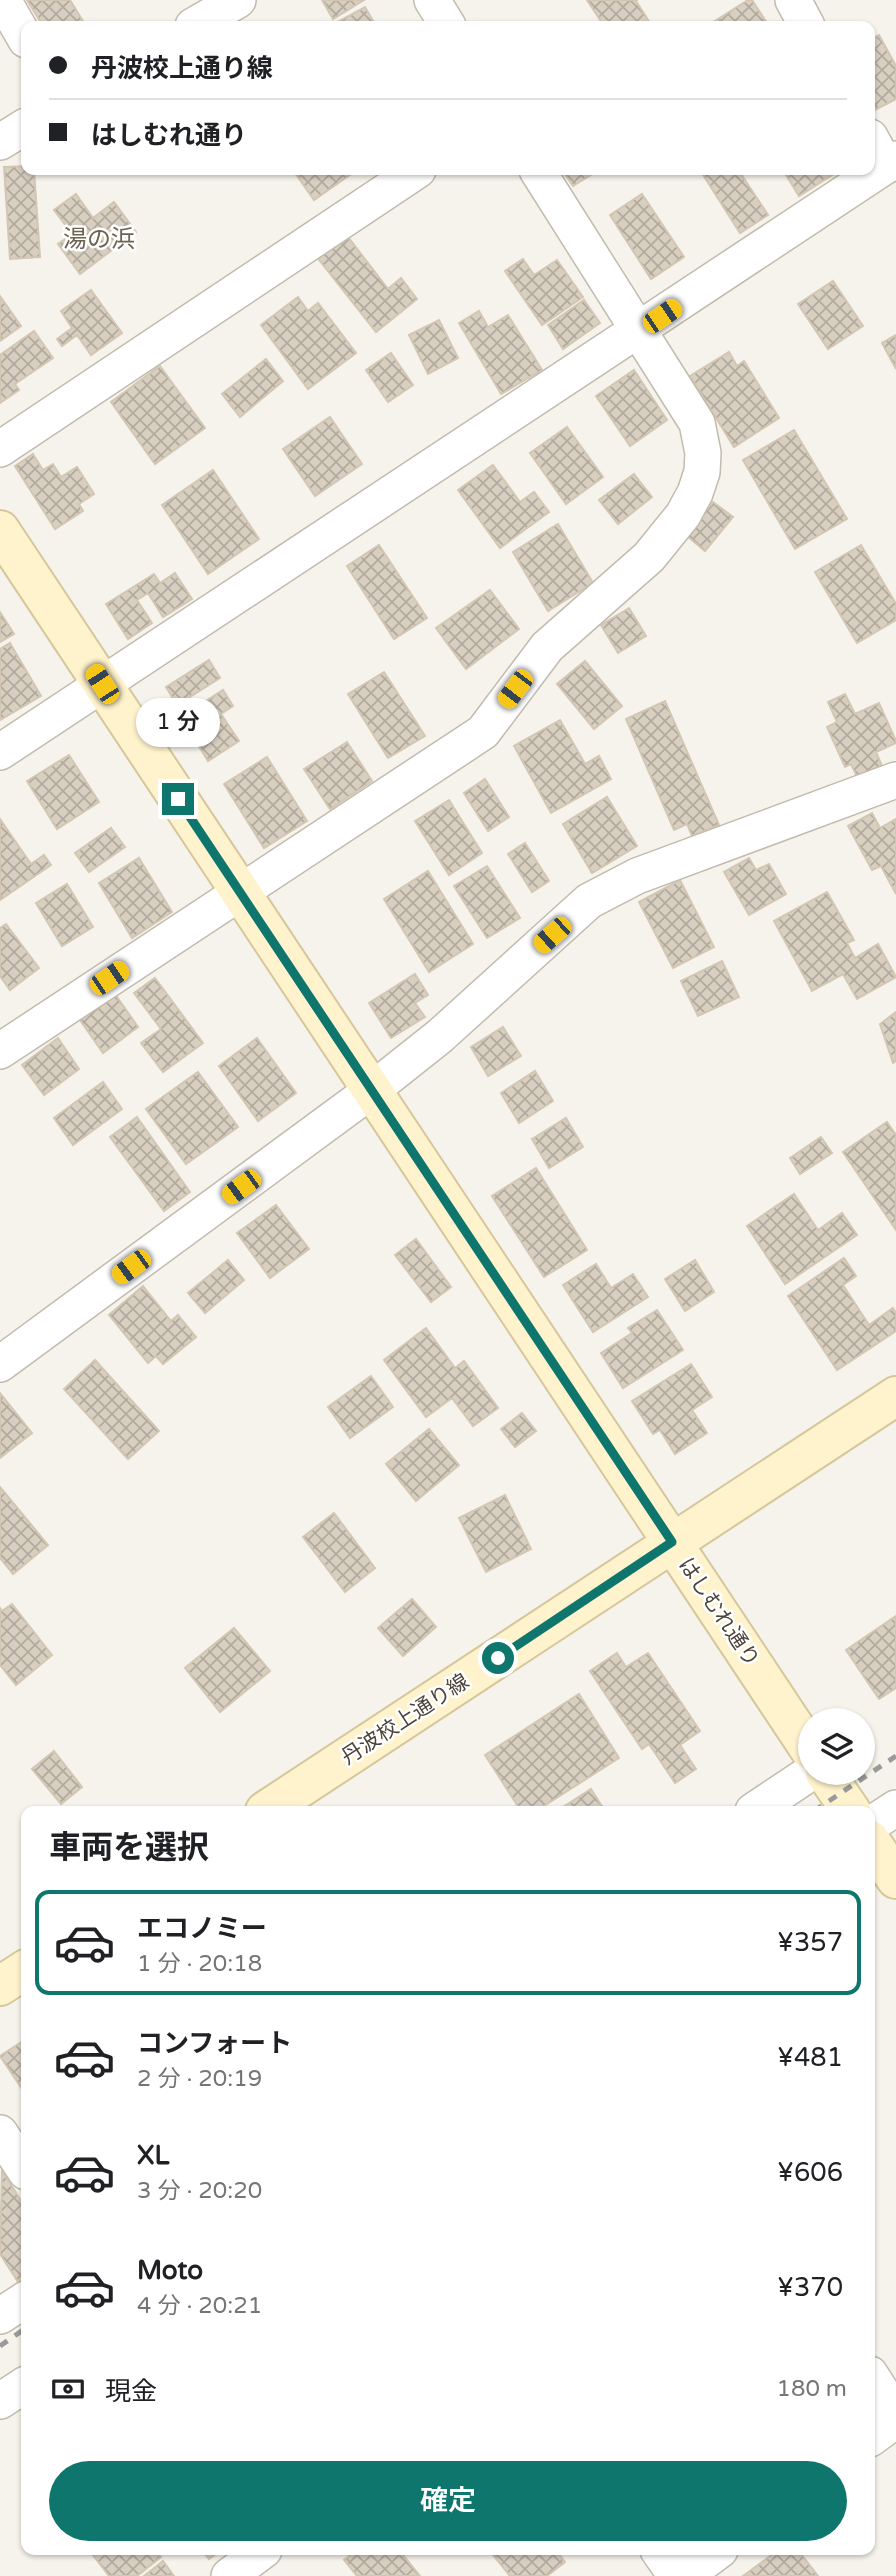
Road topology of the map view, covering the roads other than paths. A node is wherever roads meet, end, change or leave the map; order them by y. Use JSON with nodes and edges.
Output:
{"nodes":[{"id":1,"x":3,"y":0,"type":"edge"},
{"id":2,"x":432,"y":0,"type":"edge"},
{"id":3,"x":793,"y":0,"type":"edge"},
{"id":4,"x":445,"y":21,"type":"edge"},
{"id":5,"x":804,"y":21,"type":"edge"},
{"id":6,"x":21,"y":31,"type":"edge"},
{"id":7,"x":21,"y":129,"type":"edge"},
{"id":8,"x":0,"y":142,"type":"edge"},
{"id":9,"x":411,"y":175,"type":"edge"},
{"id":10,"x":540,"y":175,"type":"edge"},
{"id":11,"x":855,"y":175,"type":"edge"},
{"id":12,"x":640,"y":331,"type":"junction"},
{"id":13,"x":0,"y":449,"type":"edge"},
{"id":14,"x":0,"y":530,"type":"edge"},
{"id":15,"x":102,"y":684,"type":"junction"},
{"id":16,"x":0,"y":752,"type":"edge"},
{"id":17,"x":896,"y":780,"type":"edge"},
{"id":18,"x":240,"y":890,"type":"junction"},
{"id":19,"x":0,"y":1051,"type":"edge"},
{"id":20,"x":372,"y":1090,"type":"junction"},
{"id":21,"x":0,"y":1364,"type":"edge"},
{"id":22,"x":896,"y":1396,"type":"edge"},
{"id":23,"x":672,"y":1542,"type":"junction"},
{"id":24,"x":798,"y":1733,"type":"edge"},
{"id":25,"x":798,"y":1781,"type":"edge"},
{"id":26,"x":833,"y":1785,"type":"edge"},
{"id":27,"x":273,"y":1806,"type":"edge"},
{"id":28,"x":760,"y":1806,"type":"edge"},
{"id":29,"x":848,"y":1806,"type":"edge"},
{"id":30,"x":896,"y":1808,"type":"edge"},
{"id":31,"x":875,"y":1822,"type":"edge"},
{"id":32,"x":875,"y":1848,"type":"edge"},
{"id":33,"x":896,"y":1879,"type":"edge"},
{"id":34,"x":21,"y":1972,"type":"edge"},
{"id":35,"x":0,"y":1986,"type":"edge"},
{"id":36,"x":0,"y":2133,"type":"edge"},
{"id":37,"x":21,"y":2164,"type":"edge"},
{"id":38,"x":21,"y":2302,"type":"edge"},
{"id":39,"x":0,"y":2316,"type":"edge"},
{"id":40,"x":875,"y":2382,"type":"edge"},
{"id":41,"x":21,"y":2387,"type":"edge"},
{"id":42,"x":0,"y":2401,"type":"edge"},
{"id":43,"x":896,"y":2417,"type":"edge"},
{"id":44,"x":875,"y":2435,"type":"edge"},
{"id":45,"x":257,"y":2555,"type":"edge"},
{"id":46,"x":661,"y":2555,"type":"edge"},
{"id":47,"x":713,"y":2555,"type":"edge"},
{"id":48,"x":229,"y":2576,"type":"edge"},
{"id":49,"x":676,"y":2576,"type":"edge"},
{"id":50,"x":685,"y":2576,"type":"edge"}],
"edges":[{"from":1,"to":6,"type":"street"},
{"from":2,"to":4,"type":"street"},
{"from":3,"to":5,"type":"street"},
{"from":7,"to":8,"type":"street"},
{"from":9,"to":13,"type":"street"},
{"from":10,"to":12,"type":"street"},
{"from":11,"to":12,"type":"street"},
{"from":12,"to":15,"type":"street"},
{"from":12,"to":18,"type":"street"},
{"from":14,"to":15,"type":"street","name":"はしむれ通り"},
{"from":15,"to":16,"type":"street"},
{"from":15,"to":18,"type":"street","name":"はしむれ通り"},
{"from":17,"to":20,"type":"street"},
{"from":18,"to":19,"type":"street"},
{"from":18,"to":20,"type":"street","name":"はしむれ通り"},
{"from":20,"to":21,"type":"street"},
{"from":20,"to":23,"type":"street","name":"はしむれ通り"},
{"from":22,"to":23,"type":"street","name":"丹波校上通り線"},
{"from":23,"to":24,"type":"street","name":"はしむれ通り"},
{"from":23,"to":27,"type":"street","name":"丹波校上通り線"},
{"from":25,"to":28,"type":"street"},
{"from":26,"to":29,"type":"street"},
{"from":30,"to":31,"type":"street"},
{"from":32,"to":33,"type":"street"},
{"from":34,"to":35,"type":"street"},
{"from":36,"to":37,"type":"street"},
{"from":38,"to":39,"type":"street"},
{"from":40,"to":43,"type":"street"},
{"from":41,"to":42,"type":"street"},
{"from":43,"to":44,"type":"street"},
{"from":45,"to":48,"type":"street"},
{"from":46,"to":49,"type":"street"},
{"from":47,"to":50,"type":"street"}]}
